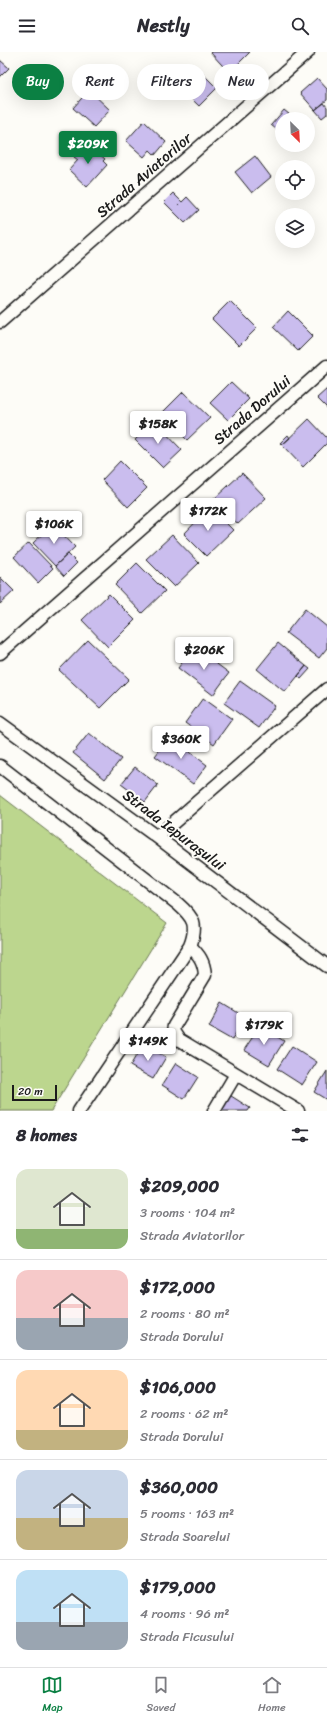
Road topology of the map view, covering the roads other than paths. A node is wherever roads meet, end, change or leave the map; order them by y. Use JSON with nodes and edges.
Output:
{"nodes":[{"id":1,"x":308,"y":52,"type":"edge"},
{"id":2,"x":0,"y":322,"type":"edge"},
{"id":3,"x":327,"y":366,"type":"edge"},
{"id":4,"x":0,"y":653,"type":"edge"},
{"id":5,"x":327,"y":689,"type":"edge"},
{"id":6,"x":0,"y":723,"type":"edge"},
{"id":7,"x":0,"y":766,"type":"edge"},
{"id":8,"x":157,"y":837,"type":"junction"},
{"id":9,"x":190,"y":946,"type":"junction"},
{"id":10,"x":327,"y":966,"type":"edge"},
{"id":11,"x":236,"y":1074,"type":"junction"},
{"id":12,"x":79,"y":1111,"type":"edge"},
{"id":13,"x":214,"y":1111,"type":"edge"},
{"id":14,"x":298,"y":1111,"type":"edge"}],
"edges":[{"from":1,"to":2,"type":"street","name":"Strada Aviatorilor"},
{"from":3,"to":4,"type":"street","name":"Strada Dorului"},
{"from":5,"to":8,"type":"street"},
{"from":6,"to":8,"type":"street","name":"Strada Iepurașului"},
{"from":7,"to":9,"type":"street"},
{"from":8,"to":10,"type":"street","name":"Strada Iepurașului"},
{"from":9,"to":11,"type":"street"},
{"from":9,"to":12,"type":"street"},
{"from":11,"to":13,"type":"street"},
{"from":11,"to":14,"type":"street"}]}
